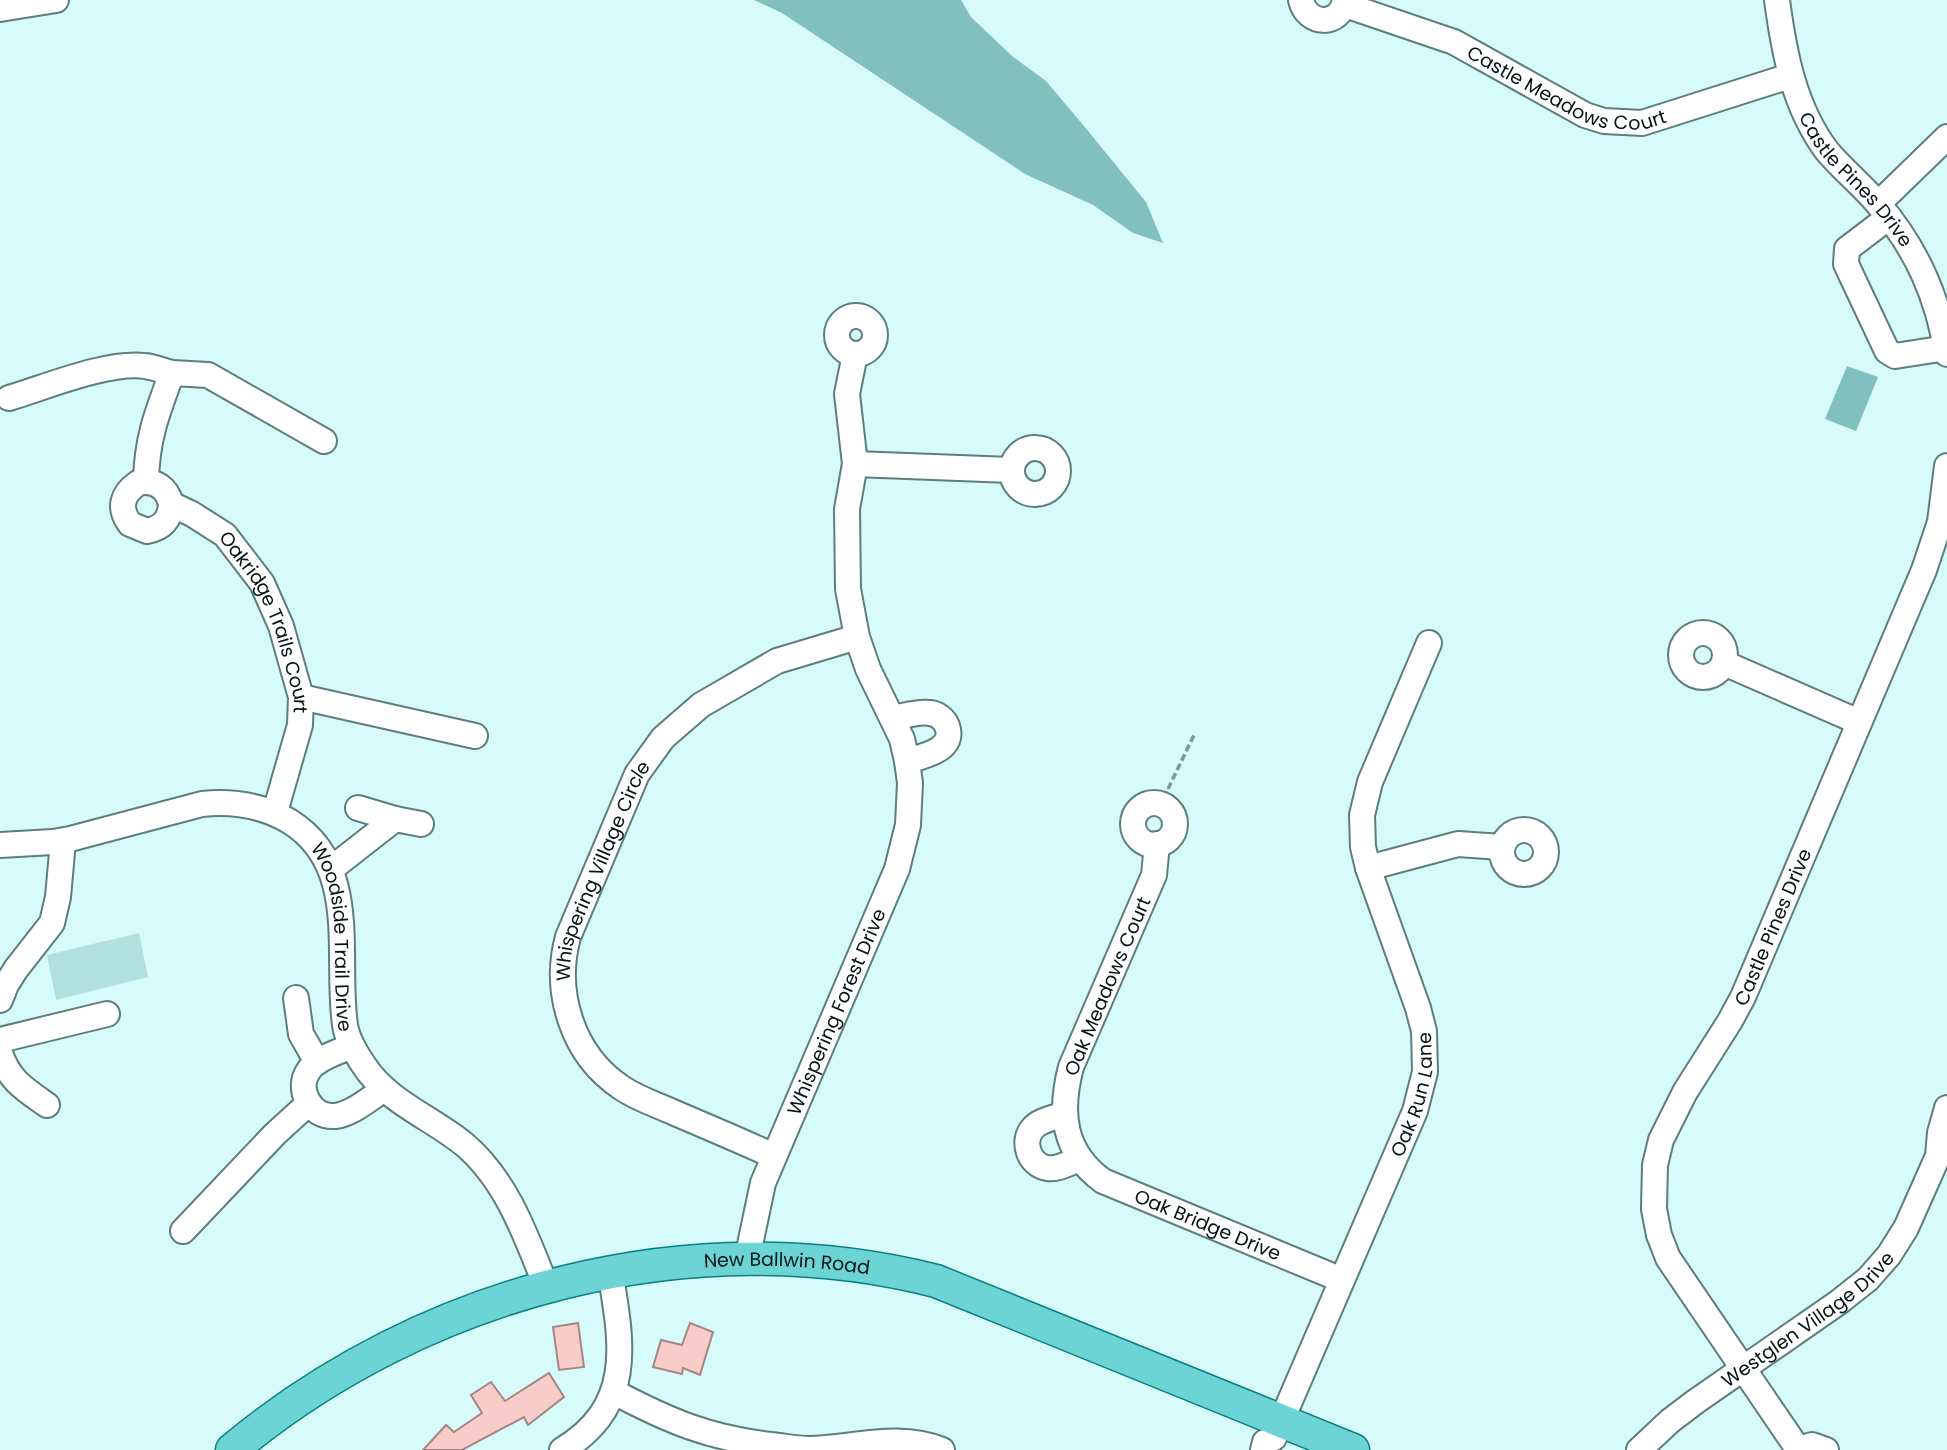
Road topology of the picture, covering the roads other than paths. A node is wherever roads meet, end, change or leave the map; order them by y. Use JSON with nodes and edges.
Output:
{"nodes":[{"id":1,"x":56,"y":0,"type":"edge"},
{"id":2,"x":1301,"y":0,"type":"edge"},
{"id":3,"x":1777,"y":0,"type":"edge"},
{"id":4,"x":1345,"y":2,"type":"edge"},
{"id":5,"x":0,"y":9,"type":"edge"},
{"id":6,"x":1790,"y":76,"type":"junction"},
{"id":7,"x":1947,"y":137,"type":"edge"},
{"id":8,"x":1883,"y":211,"type":"junction"},
{"id":9,"x":1947,"y":351,"type":"edge"},
{"id":10,"x":855,"y":354,"type":"dead end"},
{"id":11,"x":172,"y":373,"type":"junction"},
{"id":12,"x":9,"y":398,"type":"dead end"},
{"id":13,"x":324,"y":441,"type":"dead end"},
{"id":14,"x":855,"y":464,"type":"junction"},
{"id":15,"x":1947,"y":466,"type":"edge"},
{"id":16,"x":1011,"y":470,"type":"dead end"},
{"id":17,"x":146,"y":481,"type":"junction"},
{"id":18,"x":171,"y":504,"type":"junction"},
{"id":19,"x":857,"y":637,"type":"junction"},
{"id":20,"x":1429,"y":643,"type":"dead end"},
{"id":21,"x":1724,"y":663,"type":"dead end"},
{"id":22,"x":301,"y":697,"type":"junction"},
{"id":23,"x":892,"y":718,"type":"junction"},
{"id":24,"x":1859,"y":722,"type":"junction"},
{"id":25,"x":475,"y":736,"type":"dead end"},
{"id":26,"x":907,"y":761,"type":"junction"},
{"id":27,"x":358,"y":808,"type":"dead end"},
{"id":28,"x":275,"y":813,"type":"junction"},
{"id":29,"x":395,"y":819,"type":"junction"},
{"id":30,"x":421,"y":824,"type":"dead end"},
{"id":31,"x":63,"y":841,"type":"junction"},
{"id":32,"x":0,"y":845,"type":"edge"},
{"id":33,"x":1157,"y":845,"type":"dead end"},
{"id":34,"x":1502,"y":848,"type":"dead end"},
{"id":35,"x":331,"y":869,"type":"junction"},
{"id":36,"x":1368,"y":869,"type":"junction"},
{"id":37,"x":296,"y":998,"type":"dead end"},
{"id":38,"x":0,"y":1000,"type":"edge"},
{"id":39,"x":107,"y":1014,"type":"dead end"},
{"id":40,"x":0,"y":1040,"type":"edge"},
{"id":41,"x":352,"y":1046,"type":"junction"},
{"id":42,"x":0,"y":1052,"type":"edge"},
{"id":43,"x":317,"y":1062,"type":"junction"},
{"id":44,"x":383,"y":1090,"type":"junction"},
{"id":45,"x":309,"y":1103,"type":"junction"},
{"id":46,"x":47,"y":1105,"type":"dead end"},
{"id":47,"x":1947,"y":1108,"type":"edge"},
{"id":48,"x":1066,"y":1122,"type":"junction"},
{"id":49,"x":1942,"y":1151,"type":"edge"},
{"id":50,"x":774,"y":1156,"type":"junction"},
{"id":51,"x":1079,"y":1159,"type":"junction"},
{"id":52,"x":183,"y":1231,"type":"dead end"},
{"id":53,"x":747,"y":1259,"type":"junction"},
{"id":54,"x":610,"y":1271,"type":"junction"},
{"id":55,"x":1342,"y":1280,"type":"junction"},
{"id":56,"x":546,"y":1286,"type":"junction"},
{"id":57,"x":1745,"y":1367,"type":"junction"},
{"id":58,"x":614,"y":1392,"type":"junction"},
{"id":59,"x":1274,"y":1439,"type":"edge"},
{"id":60,"x":774,"y":1448,"type":"edge"},
{"id":61,"x":1798,"y":1449,"type":"edge"},
{"id":62,"x":232,"y":1450,"type":"edge"},
{"id":63,"x":562,"y":1450,"type":"edge"},
{"id":64,"x":942,"y":1450,"type":"edge"},
{"id":65,"x":1353,"y":1450,"type":"edge"},
{"id":66,"x":1639,"y":1450,"type":"edge"},
{"id":67,"x":1826,"y":1450,"type":"edge"}],
"edges":[{"from":1,"to":5,"type":"street"},
{"from":2,"to":4,"type":"street","name":"Castle Meadows Court"},
{"from":3,"to":6,"type":"street","name":"Castle Pines Drive"},
{"from":4,"to":6,"type":"street","name":"Castle Meadows Court"},
{"from":6,"to":8,"type":"street","name":"Castle Pines Drive"},
{"from":7,"to":8,"type":"street"},
{"from":8,"to":9,"type":"street","name":"Castle Pines Drive"},
{"from":8,"to":9,"type":"street"},
{"from":10,"to":14,"type":"street","name":"Whispering Forest Drive"},
{"from":11,"to":12,"type":"street"},
{"from":11,"to":13,"type":"street"},
{"from":11,"to":17,"type":"street"},
{"from":14,"to":16,"type":"street"},
{"from":14,"to":19,"type":"street","name":"Whispering Forest Drive"},
{"from":15,"to":24,"type":"street","name":"Castle Pines Drive"},
{"from":17,"to":18,"type":"street","name":"Oakridge Trails Court"},
{"from":17,"to":18,"type":"street"},
{"from":18,"to":22,"type":"street","name":"Oakridge Trails Court"},
{"from":19,"to":23,"type":"street","name":"Whispering Forest Drive"},
{"from":19,"to":50,"type":"street","name":"Whispering Village Circle"},
{"from":20,"to":36,"type":"street","name":"Oak Run Lane"},
{"from":21,"to":24,"type":"street"},
{"from":22,"to":25,"type":"street"},
{"from":22,"to":28,"type":"street","name":"Oakridge Trails Court"},
{"from":23,"to":26,"type":"street","name":"Whispering Forest Drive"},
{"from":23,"to":26,"type":"street"},
{"from":24,"to":57,"type":"street","name":"Castle Pines Drive"},
{"from":26,"to":50,"type":"street","name":"Whispering Forest Drive"},
{"from":27,"to":29,"type":"street"},
{"from":28,"to":31,"type":"street","name":"Woodside Trail Drive"},
{"from":28,"to":35,"type":"street","name":"Woodside Trail Drive"},
{"from":29,"to":30,"type":"street"},
{"from":29,"to":35,"type":"street"},
{"from":31,"to":32,"type":"street","name":"Woodside Trail Drive"},
{"from":31,"to":38,"type":"street"},
{"from":33,"to":48,"type":"street","name":"Oak Meadows Court"},
{"from":34,"to":36,"type":"street"},
{"from":35,"to":41,"type":"street","name":"Woodside Trail Drive"},
{"from":36,"to":55,"type":"street","name":"Oak Run Lane"},
{"from":37,"to":43,"type":"street"},
{"from":39,"to":40,"type":"street"},
{"from":41,"to":43,"type":"street"},
{"from":41,"to":44,"type":"street","name":"Woodside Trail Drive"},
{"from":42,"to":46,"type":"street"},
{"from":43,"to":45,"type":"street"},
{"from":44,"to":45,"type":"street"},
{"from":44,"to":56,"type":"street","name":"Woodside Trail Drive"},
{"from":45,"to":52,"type":"street"},
{"from":47,"to":49,"type":"street","name":"Westglen Village Drive"},
{"from":48,"to":51,"type":"street","name":"Oak Bridge Drive"},
{"from":48,"to":51,"type":"street"},
{"from":49,"to":57,"type":"street","name":"Westglen Village Drive"},
{"from":50,"to":53,"type":"street","name":"Whispering Forest Drive"},
{"from":51,"to":55,"type":"street","name":"Oak Bridge Drive"},
{"from":53,"to":54,"type":"main road","name":"New Ballwin Road"},
{"from":53,"to":59,"type":"main road","name":"New Ballwin Road"},
{"from":54,"to":56,"type":"main road","name":"New Ballwin Road"},
{"from":54,"to":58,"type":"street"},
{"from":55,"to":59,"type":"street","name":"Oak Run Lane"},
{"from":56,"to":62,"type":"main road","name":"New Ballwin Road"},
{"from":57,"to":61,"type":"street","name":"Castle Pines Drive"},
{"from":57,"to":66,"type":"street","name":"Westglen Village Drive"},
{"from":58,"to":60,"type":"street"},
{"from":58,"to":63,"type":"street"},
{"from":59,"to":65,"type":"main road","name":"New Ballwin Road"},
{"from":60,"to":64,"type":"street"},
{"from":61,"to":67,"type":"street"}]}
